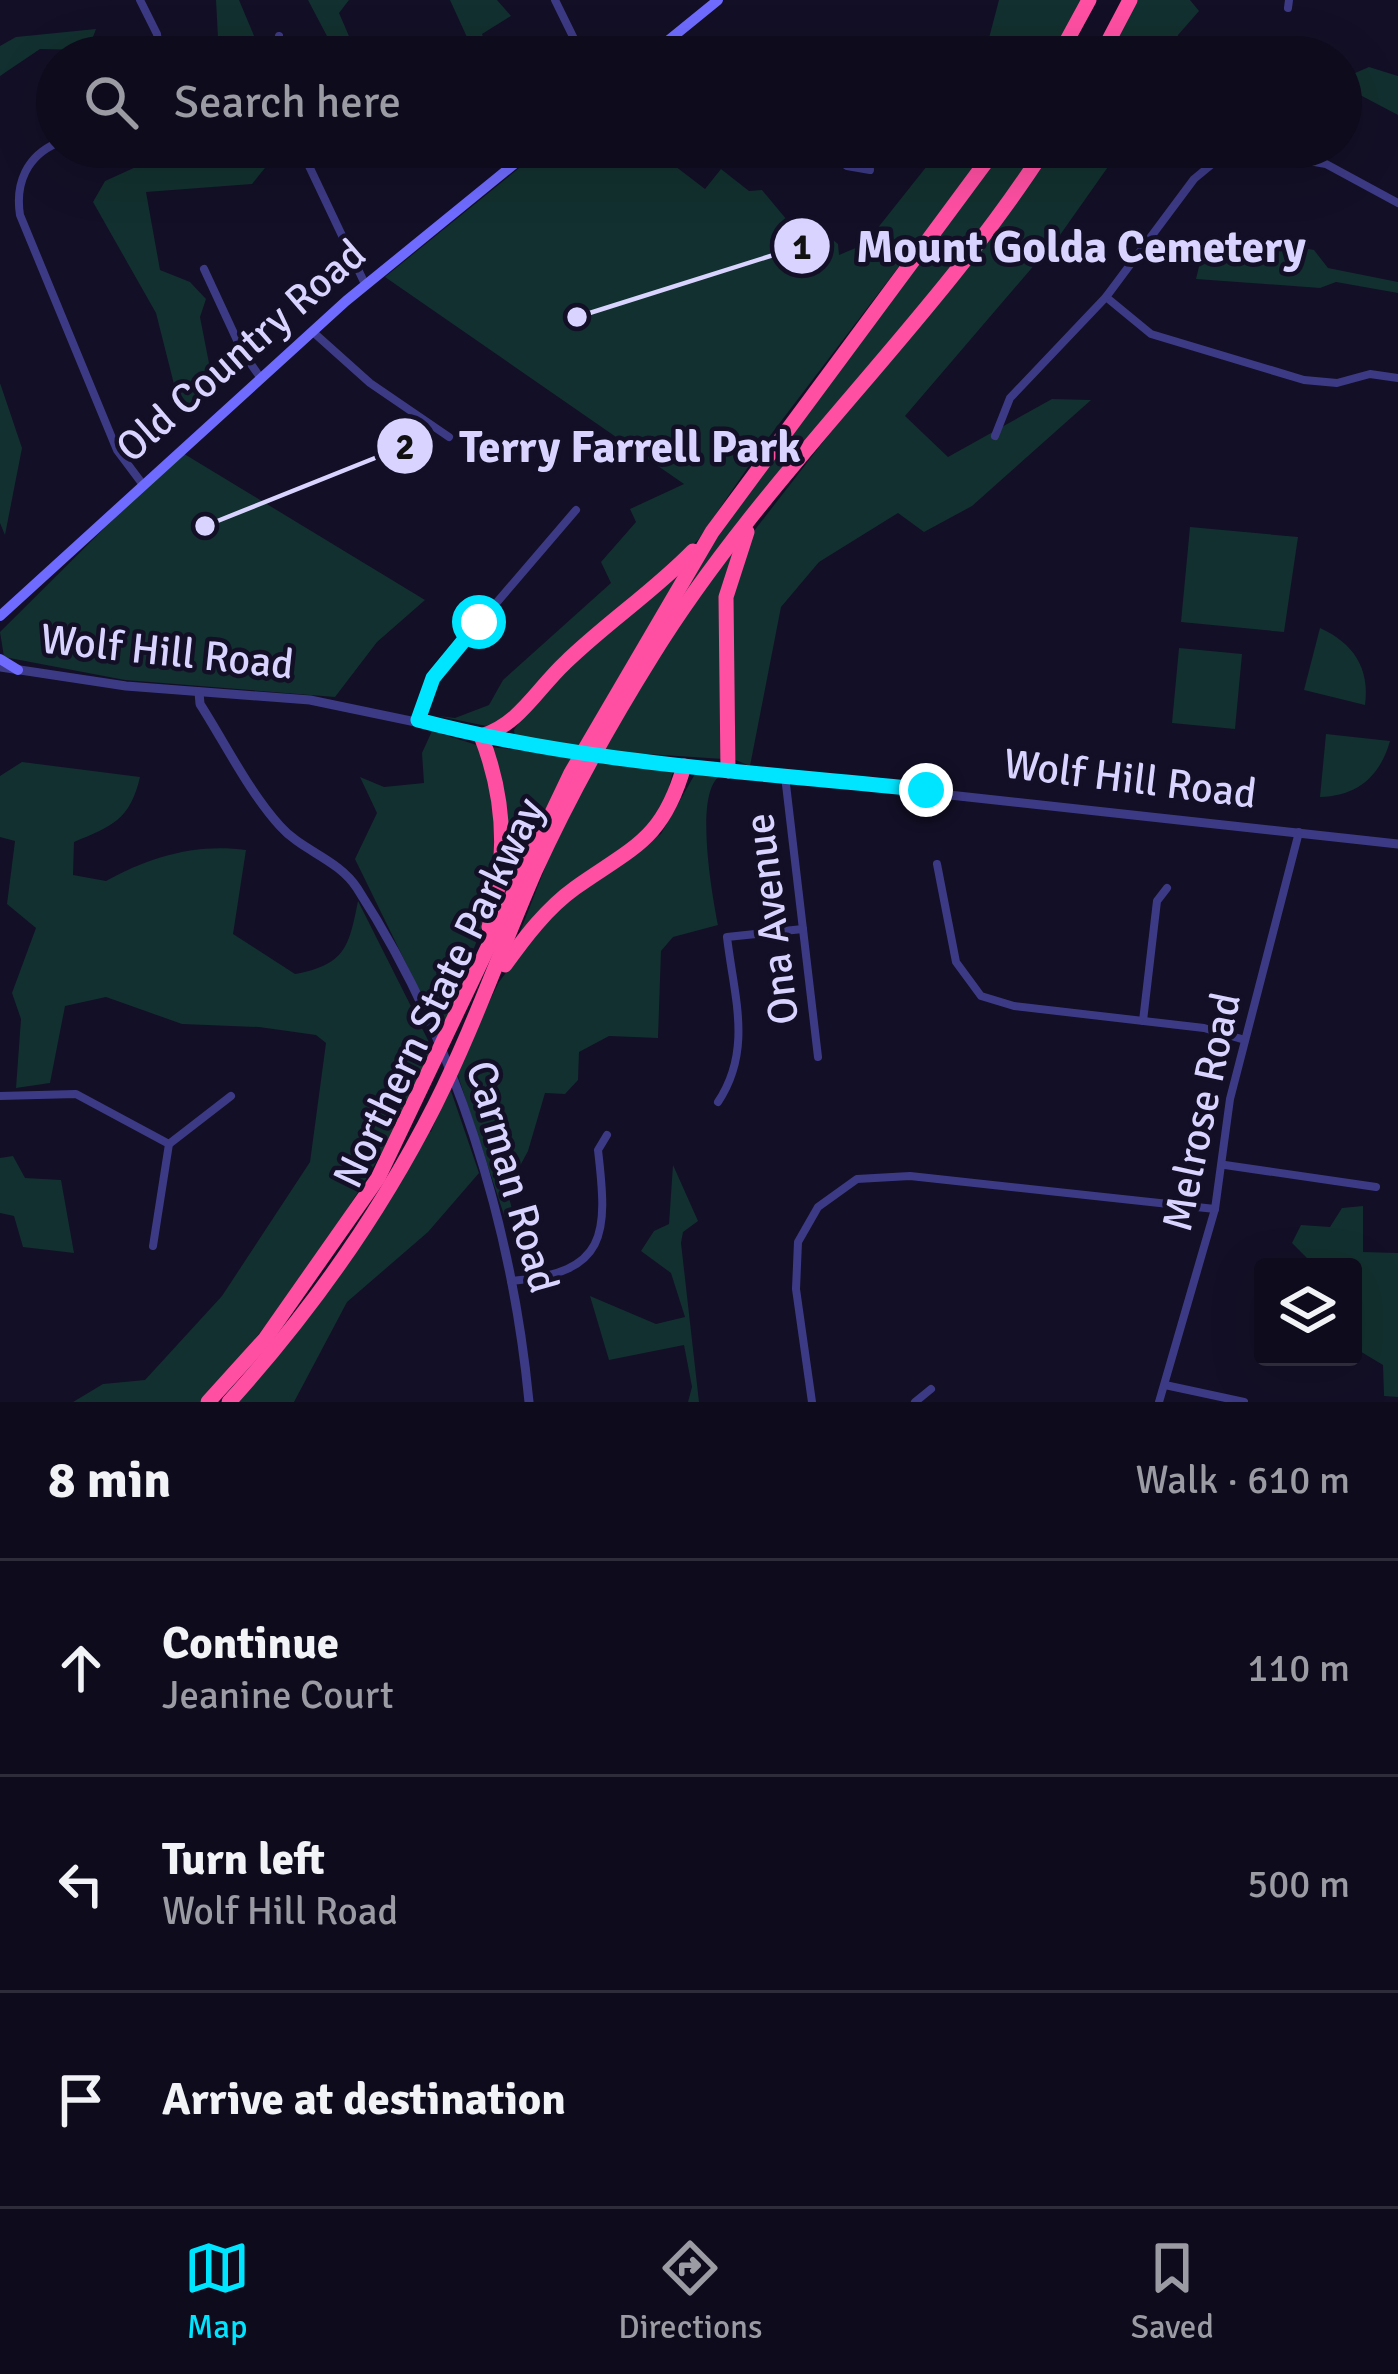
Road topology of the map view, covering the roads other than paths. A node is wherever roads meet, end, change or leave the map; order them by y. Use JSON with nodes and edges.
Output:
{"nodes":[{"id":1,"x":140,"y":0,"type":"edge"},
{"id":2,"x":555,"y":0,"type":"edge"},
{"id":3,"x":718,"y":0,"type":"edge"},
{"id":4,"x":1089,"y":0,"type":"edge"},
{"id":5,"x":1130,"y":0,"type":"edge"},
{"id":6,"x":157,"y":36,"type":"edge"},
{"id":7,"x":573,"y":36,"type":"edge"},
{"id":8,"x":675,"y":36,"type":"edge"},
{"id":9,"x":1069,"y":36,"type":"edge"},
{"id":10,"x":1111,"y":36,"type":"edge"},
{"id":11,"x":36,"y":155,"type":"edge"},
{"id":12,"x":310,"y":168,"type":"edge"},
{"id":13,"x":509,"y":168,"type":"edge"},
{"id":14,"x":858,"y":168,"type":"edge"},
{"id":15,"x":981,"y":168,"type":"edge"},
{"id":16,"x":1031,"y":168,"type":"edge"},
{"id":17,"x":1211,"y":168,"type":"edge"},
{"id":18,"x":1340,"y":168,"type":"edge"},
{"id":19,"x":870,"y":170,"type":"dead end"},
{"id":20,"x":1398,"y":203,"type":"edge"},
{"id":21,"x":204,"y":269,"type":"dead end"},
{"id":22,"x":365,"y":284,"type":"junction"},
{"id":23,"x":1106,"y":297,"type":"junction"},
{"id":24,"x":312,"y":331,"type":"junction"},
{"id":25,"x":260,"y":376,"type":"junction"},
{"id":26,"x":1398,"y":378,"type":"edge"},
{"id":27,"x":995,"y":436,"type":"dead end"},
{"id":28,"x":449,"y":437,"type":"dead end"},
{"id":29,"x":141,"y":482,"type":"junction"},
{"id":30,"x":758,"y":508,"type":"junction"},
{"id":31,"x":576,"y":510,"type":"dead end"},
{"id":32,"x":712,"y":532,"type":"junction"},
{"id":33,"x":0,"y":616,"type":"edge"},
{"id":34,"x":0,"y":663,"type":"edge"},
{"id":35,"x":18,"y":670,"type":"joint"},
{"id":36,"x":200,"y":692,"type":"junction"},
{"id":37,"x":518,"y":715,"type":"junction"},
{"id":38,"x":418,"y":720,"type":"junction"},
{"id":39,"x":599,"y":733,"type":"junction"},
{"id":40,"x":481,"y":736,"type":"junction"},
{"id":41,"x":508,"y":741,"type":"junction"},
{"id":42,"x":684,"y":766,"type":"junction"},
{"id":43,"x":728,"y":771,"type":"junction"},
{"id":44,"x":577,"y":774,"type":"junction"},
{"id":45,"x":785,"y":775,"type":"junction"},
{"id":46,"x":1299,"y":832,"type":"junction"},
{"id":47,"x":1398,"y":844,"type":"edge"},
{"id":48,"x":937,"y":864,"type":"dead end"},
{"id":49,"x":1167,"y":887,"type":"dead end"},
{"id":50,"x":803,"y":928,"type":"junction"},
{"id":51,"x":468,"y":989,"type":"junction"},
{"id":52,"x":487,"y":992,"type":"junction"},
{"id":53,"x":1142,"y":1021,"type":"junction"},
{"id":54,"x":1245,"y":1040,"type":"junction"},
{"id":55,"x":818,"y":1057,"type":"dead end"},
{"id":56,"x":0,"y":1096,"type":"edge"},
{"id":57,"x":231,"y":1096,"type":"dead end"},
{"id":58,"x":718,"y":1102,"type":"dead end"},
{"id":59,"x":608,"y":1135,"type":"dead end"},
{"id":60,"x":169,"y":1144,"type":"junction"},
{"id":61,"x":1225,"y":1165,"type":"junction"},
{"id":62,"x":1376,"y":1187,"type":"dead end"},
{"id":63,"x":1215,"y":1209,"type":"junction"},
{"id":64,"x":153,"y":1246,"type":"dead end"},
{"id":65,"x":511,"y":1281,"type":"junction"},
{"id":66,"x":1165,"y":1384,"type":"junction"},
{"id":67,"x":931,"y":1388,"type":"dead end"},
{"id":68,"x":208,"y":1402,"type":"edge"},
{"id":69,"x":229,"y":1402,"type":"edge"},
{"id":70,"x":529,"y":1402,"type":"edge"},
{"id":71,"x":812,"y":1402,"type":"edge"},
{"id":72,"x":915,"y":1402,"type":"edge"},
{"id":73,"x":1159,"y":1402,"type":"edge"},
{"id":74,"x":1244,"y":1402,"type":"edge"}],
"edges":[{"from":1,"to":6,"type":"street"},
{"from":2,"to":7,"type":"street"},
{"from":3,"to":8,"type":"main road"},
{"from":4,"to":9,"type":"highway"},
{"from":5,"to":10,"type":"highway"},
{"from":11,"to":29,"type":"street"},
{"from":12,"to":22,"type":"street"},
{"from":13,"to":22,"type":"main road","name":"Old Country Road"},
{"from":14,"to":19,"type":"street"},
{"from":15,"to":32,"type":"highway","name":"Northern State Parkway"},
{"from":16,"to":30,"type":"highway","name":"Northern State Parkway"},
{"from":17,"to":23,"type":"street"},
{"from":18,"to":20,"type":"street"},
{"from":21,"to":25,"type":"street"},
{"from":22,"to":24,"type":"main road","name":"Old Country Road"},
{"from":23,"to":26,"type":"street"},
{"from":23,"to":27,"type":"street"},
{"from":24,"to":25,"type":"main road","name":"Old Country Road"},
{"from":24,"to":28,"type":"street"},
{"from":25,"to":29,"type":"main road","name":"Old Country Road"},
{"from":29,"to":33,"type":"main road","name":"Old Country Road"},
{"from":30,"to":39,"type":"highway","name":"Northern State Parkway"},
{"from":30,"to":43,"type":"highway"},
{"from":31,"to":38,"type":"street"},
{"from":32,"to":37,"type":"highway"},
{"from":32,"to":39,"type":"highway","name":"Northern State Parkway"},
{"from":34,"to":35,"type":"main road"},
{"from":35,"to":36,"type":"street","name":"Wolf Hill Road"},
{"from":36,"to":38,"type":"street","name":"Wolf Hill Road"},
{"from":36,"to":65,"type":"street","name":"Carman Road"},
{"from":37,"to":40,"type":"highway"},
{"from":37,"to":41,"type":"highway"},
{"from":38,"to":40,"type":"street","name":"Wolf Hill Road"},
{"from":39,"to":44,"type":"highway","name":"Northern State Parkway"},
{"from":40,"to":41,"type":"street","name":"Wolf Hill Road"},
{"from":40,"to":51,"type":"highway"},
{"from":41,"to":42,"type":"street","name":"Wolf Hill Road"},
{"from":42,"to":43,"type":"street","name":"Wolf Hill Road"},
{"from":42,"to":52,"type":"highway"},
{"from":43,"to":45,"type":"street","name":"Wolf Hill Road"},
{"from":44,"to":51,"type":"highway","name":"Northern State Parkway"},
{"from":44,"to":52,"type":"highway","name":"Northern State Parkway"},
{"from":45,"to":46,"type":"street","name":"Wolf Hill Road"},
{"from":45,"to":50,"type":"street","name":"Ona Avenue"},
{"from":46,"to":47,"type":"street","name":"Wolf Hill Road"},
{"from":46,"to":54,"type":"street","name":"Melrose Road"},
{"from":48,"to":53,"type":"street"},
{"from":49,"to":53,"type":"street"},
{"from":50,"to":55,"type":"street","name":"Ona Avenue"},
{"from":50,"to":58,"type":"street"},
{"from":51,"to":68,"type":"highway","name":"Northern State Parkway"},
{"from":52,"to":69,"type":"highway","name":"Northern State Parkway"},
{"from":53,"to":54,"type":"street"},
{"from":54,"to":61,"type":"street","name":"Melrose Road"},
{"from":56,"to":60,"type":"street"},
{"from":57,"to":60,"type":"street"},
{"from":59,"to":65,"type":"street"},
{"from":60,"to":64,"type":"street"},
{"from":61,"to":62,"type":"street"},
{"from":61,"to":63,"type":"street","name":"Melrose Road"},
{"from":63,"to":66,"type":"street","name":"Melrose Road"},
{"from":63,"to":71,"type":"street"},
{"from":65,"to":70,"type":"street","name":"Carman Road"},
{"from":66,"to":73,"type":"street","name":"Melrose Road"},
{"from":66,"to":74,"type":"street"},
{"from":67,"to":72,"type":"street"}]}
